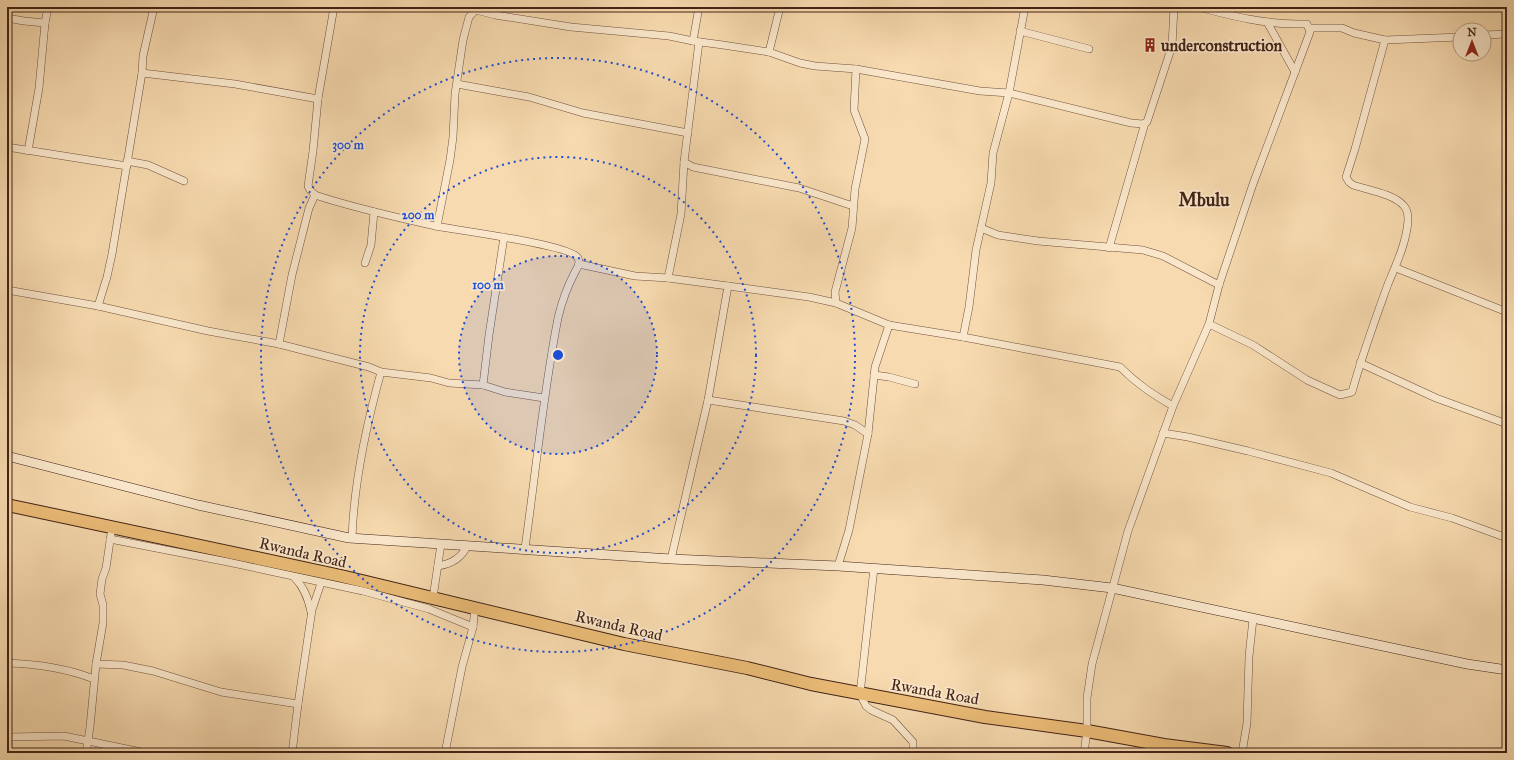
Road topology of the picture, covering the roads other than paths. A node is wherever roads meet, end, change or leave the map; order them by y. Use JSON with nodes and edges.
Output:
{"nodes":[{"id":1,"x":48,"y":7,"type":"edge"},
{"id":2,"x":154,"y":7,"type":"edge"},
{"id":3,"x":334,"y":7,"type":"edge"},
{"id":4,"x":698,"y":7,"type":"edge"},
{"id":5,"x":780,"y":7,"type":"edge"},
{"id":6,"x":1025,"y":7,"type":"edge"},
{"id":7,"x":1174,"y":7,"type":"edge"},
{"id":8,"x":1198,"y":7,"type":"edge"},
{"id":9,"x":476,"y":9,"type":"edge"},
{"id":10,"x":7,"y":18,"type":"edge"},
{"id":11,"x":1267,"y":22,"type":"junction"},
{"id":12,"x":45,"y":23,"type":"junction"},
{"id":13,"x":1309,"y":28,"type":"junction"},
{"id":14,"x":1020,"y":32,"type":"junction"},
{"id":15,"x":1507,"y":34,"type":"edge"},
{"id":16,"x":1492,"y":35,"type":"edge"},
{"id":17,"x":1452,"y":36,"type":"edge"},
{"id":18,"x":1385,"y":40,"type":"junction"},
{"id":19,"x":696,"y":42,"type":"junction"},
{"id":20,"x":1089,"y":49,"type":"dead end"},
{"id":21,"x":769,"y":52,"type":"junction"},
{"id":22,"x":856,"y":69,"type":"junction"},
{"id":23,"x":1295,"y":72,"type":"junction"},
{"id":24,"x":142,"y":73,"type":"junction"},
{"id":25,"x":457,"y":84,"type":"junction"},
{"id":26,"x":1009,"y":93,"type":"junction"},
{"id":27,"x":318,"y":99,"type":"junction"},
{"id":28,"x":1145,"y":123,"type":"junction"},
{"id":29,"x":688,"y":133,"type":"junction"},
{"id":30,"x":7,"y":147,"type":"edge"},
{"id":31,"x":28,"y":151,"type":"junction"},
{"id":32,"x":684,"y":162,"type":"junction"},
{"id":33,"x":127,"y":163,"type":"junction"},
{"id":34,"x":184,"y":181,"type":"dead end"},
{"id":35,"x":315,"y":195,"type":"junction"},
{"id":36,"x":853,"y":206,"type":"junction"},
{"id":37,"x":374,"y":212,"type":"junction"},
{"id":38,"x":436,"y":226,"type":"junction"},
{"id":39,"x":981,"y":228,"type":"junction"},
{"id":40,"x":504,"y":237,"type":"junction"},
{"id":41,"x":1110,"y":248,"type":"junction"},
{"id":42,"x":365,"y":263,"type":"dead end"},
{"id":43,"x":579,"y":264,"type":"junction"},
{"id":44,"x":1396,"y":268,"type":"junction"},
{"id":45,"x":668,"y":278,"type":"junction"},
{"id":46,"x":1219,"y":285,"type":"junction"},
{"id":47,"x":728,"y":286,"type":"junction"},
{"id":48,"x":7,"y":290,"type":"edge"},
{"id":49,"x":836,"y":302,"type":"junction"},
{"id":50,"x":98,"y":306,"type":"junction"},
{"id":51,"x":1507,"y":312,"type":"edge"},
{"id":52,"x":1208,"y":324,"type":"junction"},
{"id":53,"x":889,"y":325,"type":"junction"},
{"id":54,"x":963,"y":337,"type":"junction"},
{"id":55,"x":278,"y":344,"type":"junction"},
{"id":56,"x":1360,"y":363,"type":"junction"},
{"id":57,"x":381,"y":372,"type":"junction"},
{"id":58,"x":874,"y":375,"type":"junction"},
{"id":59,"x":915,"y":384,"type":"dead end"},
{"id":60,"x":483,"y":385,"type":"junction"},
{"id":61,"x":544,"y":398,"type":"junction"},
{"id":62,"x":708,"y":400,"type":"junction"},
{"id":63,"x":1173,"y":406,"type":"junction"},
{"id":64,"x":1507,"y":424,"type":"edge"},
{"id":65,"x":1163,"y":433,"type":"junction"},
{"id":66,"x":868,"y":434,"type":"junction"},
{"id":67,"x":7,"y":456,"type":"edge"},
{"id":68,"x":7,"y":505,"type":"edge"},
{"id":69,"x":111,"y":533,"type":"junction"},
{"id":70,"x":352,"y":538,"type":"junction"},
{"id":71,"x":1507,"y":538,"type":"edge"},
{"id":72,"x":441,"y":544,"type":"junction"},
{"id":73,"x":467,"y":546,"type":"junction"},
{"id":74,"x":525,"y":548,"type":"junction"},
{"id":75,"x":671,"y":559,"type":"junction"},
{"id":76,"x":438,"y":566,"type":"junction"},
{"id":77,"x":838,"y":566,"type":"junction"},
{"id":78,"x":874,"y":568,"type":"junction"},
{"id":79,"x":294,"y":577,"type":"junction"},
{"id":80,"x":321,"y":583,"type":"junction"},
{"id":81,"x":1112,"y":588,"type":"junction"},
{"id":82,"x":433,"y":598,"type":"junction"},
{"id":83,"x":475,"y":607,"type":"junction"},
{"id":84,"x":311,"y":614,"type":"junction"},
{"id":85,"x":1253,"y":619,"type":"junction"},
{"id":86,"x":473,"y":627,"type":"junction"},
{"id":87,"x":7,"y":663,"type":"edge"},
{"id":88,"x":96,"y":664,"type":"junction"},
{"id":89,"x":1507,"y":670,"type":"edge"},
{"id":90,"x":94,"y":679,"type":"junction"},
{"id":91,"x":860,"y":694,"type":"junction"},
{"id":92,"x":298,"y":704,"type":"junction"},
{"id":93,"x":1087,"y":731,"type":"junction"},
{"id":94,"x":7,"y":737,"type":"edge"},
{"id":95,"x":88,"y":741,"type":"junction"},
{"id":96,"x":86,"y":753,"type":"edge"},
{"id":97,"x":146,"y":753,"type":"edge"},
{"id":98,"x":292,"y":753,"type":"edge"},
{"id":99,"x":445,"y":753,"type":"edge"},
{"id":100,"x":914,"y":753,"type":"edge"},
{"id":101,"x":1084,"y":753,"type":"edge"},
{"id":102,"x":1227,"y":753,"type":"edge"},
{"id":103,"x":1242,"y":753,"type":"edge"}],
"edges":[{"from":1,"to":12,"type":"street"},
{"from":2,"to":24,"type":"street"},
{"from":3,"to":27,"type":"street"},
{"from":4,"to":19,"type":"street"},
{"from":5,"to":21,"type":"street"},
{"from":6,"to":14,"type":"street"},
{"from":7,"to":28,"type":"street"},
{"from":8,"to":11,"type":"street"},
{"from":9,"to":19,"type":"street"},
{"from":9,"to":25,"type":"street"},
{"from":10,"to":12,"type":"street"},
{"from":11,"to":13,"type":"street"},
{"from":11,"to":23,"type":"street"},
{"from":12,"to":31,"type":"street"},
{"from":13,"to":18,"type":"street"},
{"from":13,"to":23,"type":"street"},
{"from":14,"to":20,"type":"street"},
{"from":14,"to":26,"type":"street"},
{"from":15,"to":16,"type":"street"},
{"from":17,"to":18,"type":"street"},
{"from":18,"to":44,"type":"street"},
{"from":19,"to":21,"type":"street"},
{"from":19,"to":29,"type":"street"},
{"from":21,"to":22,"type":"street"},
{"from":22,"to":26,"type":"street"},
{"from":22,"to":36,"type":"street"},
{"from":23,"to":46,"type":"street"},
{"from":24,"to":27,"type":"street"},
{"from":24,"to":33,"type":"street"},
{"from":25,"to":29,"type":"street"},
{"from":25,"to":38,"type":"street"},
{"from":26,"to":28,"type":"street"},
{"from":26,"to":39,"type":"street"},
{"from":27,"to":35,"type":"street"},
{"from":28,"to":41,"type":"street"},
{"from":29,"to":32,"type":"street"},
{"from":30,"to":31,"type":"street"},
{"from":31,"to":33,"type":"street"},
{"from":32,"to":36,"type":"street"},
{"from":32,"to":45,"type":"street"},
{"from":33,"to":34,"type":"street"},
{"from":33,"to":50,"type":"street"},
{"from":35,"to":37,"type":"street"},
{"from":35,"to":55,"type":"street"},
{"from":36,"to":49,"type":"street"},
{"from":37,"to":38,"type":"street"},
{"from":37,"to":42,"type":"street"},
{"from":38,"to":40,"type":"street"},
{"from":39,"to":41,"type":"street"},
{"from":39,"to":54,"type":"street"},
{"from":40,"to":43,"type":"street"},
{"from":40,"to":60,"type":"street"},
{"from":41,"to":46,"type":"street"},
{"from":43,"to":45,"type":"street"},
{"from":43,"to":61,"type":"street"},
{"from":44,"to":51,"type":"street"},
{"from":44,"to":56,"type":"street"},
{"from":45,"to":47,"type":"street"},
{"from":46,"to":52,"type":"street"},
{"from":47,"to":49,"type":"street"},
{"from":47,"to":62,"type":"street"},
{"from":48,"to":50,"type":"street"},
{"from":49,"to":53,"type":"street"},
{"from":50,"to":55,"type":"street"},
{"from":52,"to":56,"type":"street"},
{"from":52,"to":63,"type":"street"},
{"from":53,"to":54,"type":"street"},
{"from":53,"to":58,"type":"street"},
{"from":54,"to":63,"type":"street"},
{"from":55,"to":57,"type":"street"},
{"from":56,"to":64,"type":"street"},
{"from":57,"to":60,"type":"street"},
{"from":57,"to":70,"type":"street"},
{"from":58,"to":59,"type":"street"},
{"from":58,"to":66,"type":"street"},
{"from":60,"to":61,"type":"street"},
{"from":61,"to":74,"type":"street"},
{"from":62,"to":66,"type":"street"},
{"from":62,"to":75,"type":"street"},
{"from":63,"to":65,"type":"street"},
{"from":65,"to":71,"type":"street"},
{"from":65,"to":81,"type":"street"},
{"from":66,"to":77,"type":"street"},
{"from":67,"to":70,"type":"street"},
{"from":68,"to":69,"type":"highway","name":"Rwanda Road"},
{"from":69,"to":79,"type":"street"},
{"from":69,"to":82,"type":"highway","name":"Rwanda Road"},
{"from":69,"to":88,"type":"street"},
{"from":70,"to":72,"type":"street"},
{"from":72,"to":73,"type":"street"},
{"from":72,"to":76,"type":"street"},
{"from":73,"to":74,"type":"street"},
{"from":73,"to":76,"type":"street"},
{"from":74,"to":75,"type":"street"},
{"from":75,"to":77,"type":"street"},
{"from":76,"to":82,"type":"street"},
{"from":77,"to":78,"type":"street"},
{"from":78,"to":81,"type":"street"},
{"from":78,"to":91,"type":"street"},
{"from":79,"to":80,"type":"street"},
{"from":79,"to":84,"type":"street"},
{"from":80,"to":84,"type":"street"},
{"from":80,"to":86,"type":"street"},
{"from":81,"to":85,"type":"street"},
{"from":81,"to":93,"type":"street"},
{"from":82,"to":83,"type":"highway","name":"Rwanda Road"},
{"from":83,"to":86,"type":"street"},
{"from":83,"to":91,"type":"highway","name":"Rwanda Road"},
{"from":84,"to":92,"type":"street"},
{"from":85,"to":89,"type":"street"},
{"from":85,"to":103,"type":"street"},
{"from":86,"to":99,"type":"street"},
{"from":87,"to":90,"type":"street"},
{"from":88,"to":90,"type":"street"},
{"from":88,"to":92,"type":"street"},
{"from":90,"to":95,"type":"street"},
{"from":91,"to":93,"type":"highway","name":"Rwanda Road"},
{"from":91,"to":100,"type":"street"},
{"from":92,"to":98,"type":"street"},
{"from":93,"to":101,"type":"street"},
{"from":93,"to":102,"type":"highway","name":"Rwanda Road"},
{"from":94,"to":95,"type":"street"},
{"from":95,"to":96,"type":"street"},
{"from":95,"to":97,"type":"street"}]}
